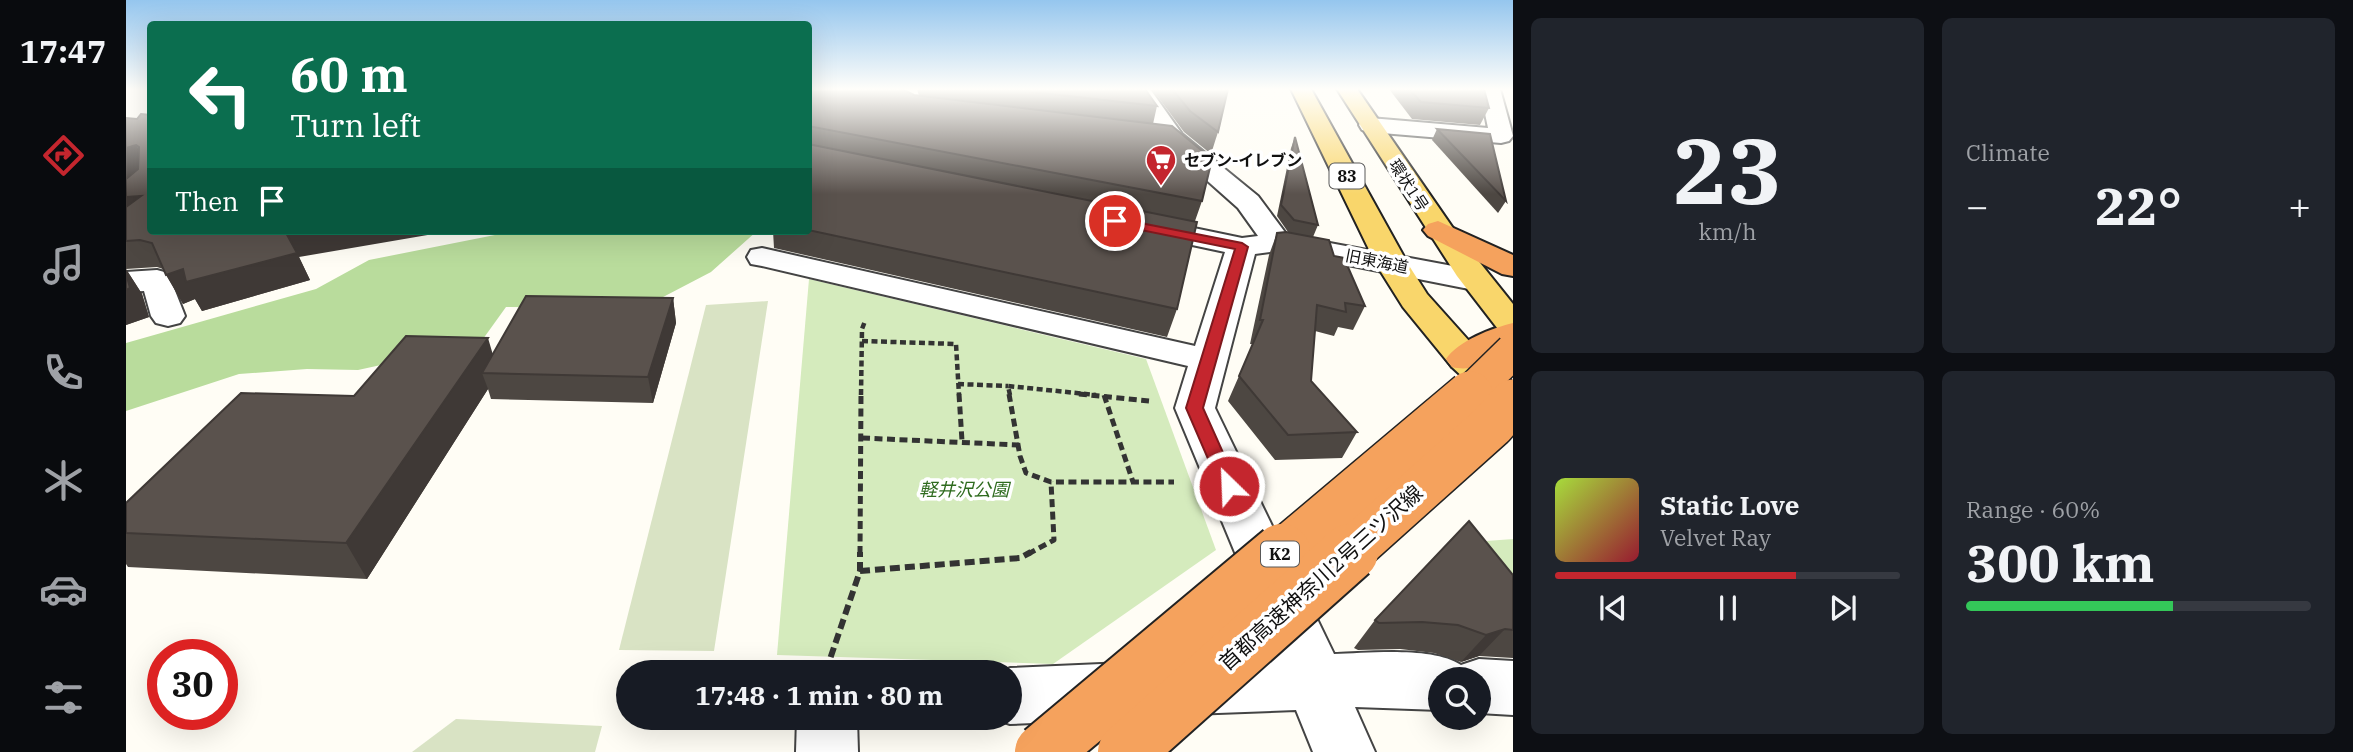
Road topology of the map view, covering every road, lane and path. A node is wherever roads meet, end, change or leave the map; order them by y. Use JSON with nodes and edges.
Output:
{"nodes":[{"id":1,"x":1155,"y":124,"type":"edge"},
{"id":2,"x":1319,"y":124,"type":"edge"},
{"id":3,"x":1498,"y":124,"type":"edge"},
{"id":4,"x":1370,"y":125,"type":"joint"},
{"id":5,"x":1121,"y":222,"type":"edge"},
{"id":6,"x":1438,"y":230,"type":"junction"},
{"id":7,"x":1259,"y":244,"type":"junction"},
{"id":8,"x":762,"y":257,"type":"dead end"},
{"id":9,"x":1392,"y":264,"type":"junction"},
{"id":10,"x":1513,"y":267,"type":"edge"},
{"id":11,"x":1474,"y":280,"type":"junction"},
{"id":12,"x":126,"y":282,"type":"edge"},
{"id":13,"x":869,"y":309,"type":"dead end"},
{"id":14,"x":168,"y":316,"type":"dead end"},
{"id":15,"x":1513,"y":326,"type":"edge"},
{"id":16,"x":1513,"y":334,"type":"edge"},
{"id":17,"x":862,"y":341,"type":"junction"},
{"id":18,"x":1513,"y":351,"type":"edge"},
{"id":19,"x":1465,"y":359,"type":"junction"},
{"id":20,"x":1209,"y":360,"type":"junction"},
{"id":21,"x":958,"y":384,"type":"junction"},
{"id":22,"x":1008,"y":386,"type":"junction"},
{"id":23,"x":1104,"y":396,"type":"junction"},
{"id":24,"x":1138,"y":399,"type":"dead end"},
{"id":25,"x":1513,"y":401,"type":"edge"},
{"id":26,"x":862,"y":438,"type":"junction"},
{"id":27,"x":962,"y":441,"type":"junction"},
{"id":28,"x":1019,"y":444,"type":"junction"},
{"id":29,"x":1159,"y":481,"type":"dead end"},
{"id":30,"x":1051,"y":482,"type":"junction"},
{"id":31,"x":1133,"y":482,"type":"junction"},
{"id":32,"x":860,"y":571,"type":"junction"},
{"id":33,"x":830,"y":660,"type":"edge"},
{"id":34,"x":1428,"y":682,"type":"edge"},
{"id":35,"x":1314,"y":683,"type":"junction"},
{"id":36,"x":1491,"y":686,"type":"edge"},
{"id":37,"x":1513,"y":688,"type":"edge"},
{"id":38,"x":1022,"y":695,"type":"edge"},
{"id":39,"x":827,"y":730,"type":"edge"},
{"id":40,"x":827,"y":752,"type":"edge"},
{"id":41,"x":1043,"y":752,"type":"edge"},
{"id":42,"x":1126,"y":752,"type":"edge"},
{"id":43,"x":1343,"y":752,"type":"edge"}],
"edges":[{"from":1,"to":7,"type":"street"},
{"from":2,"to":9,"type":"main road","number":"83"},
{"from":3,"to":4,"type":"street"},
{"from":4,"to":6,"type":"main road","name":"環状1号","number":"83"},
{"from":5,"to":7,"type":"street","name":"旧東海道"},
{"from":6,"to":10,"type":"highway"},
{"from":6,"to":11,"type":"main road","name":"環状1号","number":"83"},
{"from":7,"to":9,"type":"street","name":"旧東海道"},
{"from":7,"to":20,"type":"street"},
{"from":8,"to":20,"type":"street"},
{"from":9,"to":11,"type":"street","name":"旧東海道"},
{"from":9,"to":19,"type":"main road","number":"83"},
{"from":11,"to":15,"type":"main road","number":"83"},
{"from":12,"to":14,"type":"street"},
{"from":13,"to":17,"type":"path"},
{"from":16,"to":19,"type":"highway"},
{"from":17,"to":21,"type":"path"},
{"from":17,"to":26,"type":"path"},
{"from":18,"to":41,"type":"highway","number":"K2","bridge":true},
{"from":19,"to":25,"type":"main road","number":"83"},
{"from":20,"to":35,"type":"street"},
{"from":21,"to":22,"type":"path"},
{"from":21,"to":27,"type":"path"},
{"from":22,"to":23,"type":"path"},
{"from":22,"to":28,"type":"path"},
{"from":23,"to":24,"type":"path"},
{"from":23,"to":31,"type":"path"},
{"from":25,"to":42,"type":"highway","name":"首都高速神奈川2号三ツ沢線","number":"K2","bridge":true},
{"from":26,"to":27,"type":"path"},
{"from":26,"to":32,"type":"path"},
{"from":27,"to":28,"type":"path"},
{"from":28,"to":30,"type":"path"},
{"from":29,"to":31,"type":"path"},
{"from":30,"to":31,"type":"path"},
{"from":30,"to":32,"type":"path"},
{"from":32,"to":33,"type":"path"},
{"from":34,"to":35,"type":"street"},
{"from":35,"to":38,"type":"street"},
{"from":35,"to":43,"type":"street"},
{"from":36,"to":37,"type":"street"},
{"from":39,"to":40,"type":"street"}]}
